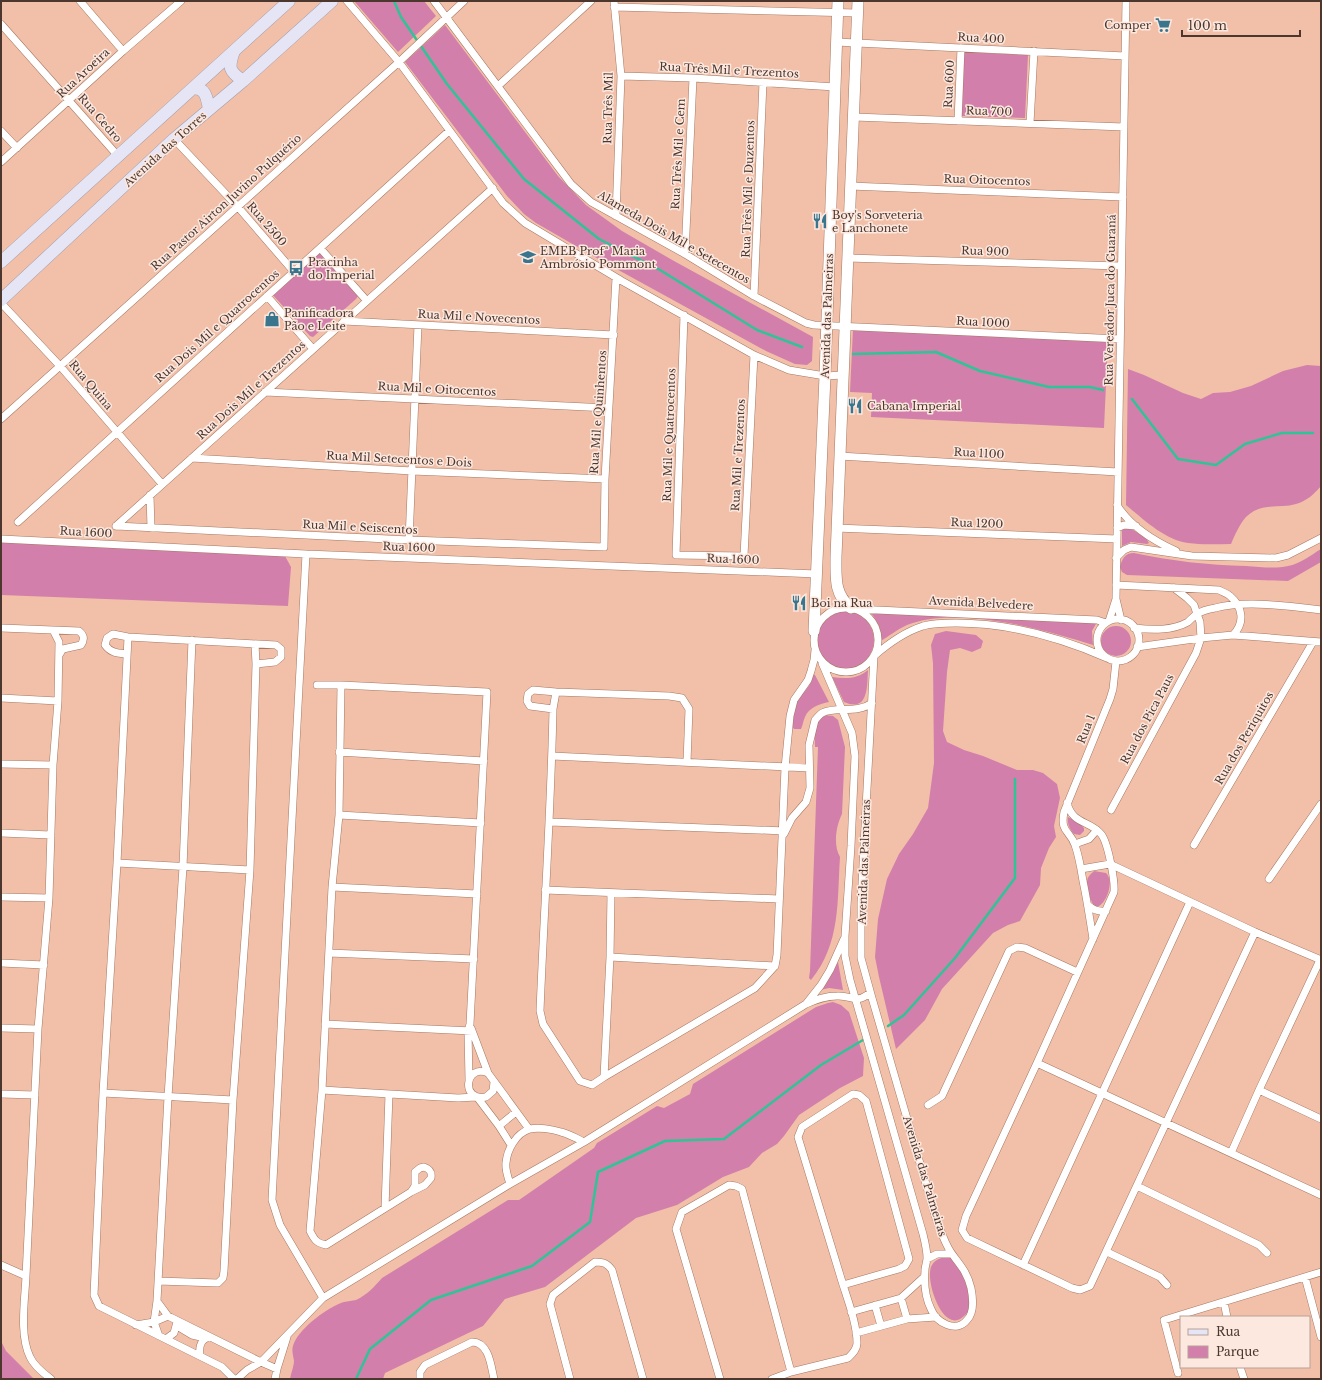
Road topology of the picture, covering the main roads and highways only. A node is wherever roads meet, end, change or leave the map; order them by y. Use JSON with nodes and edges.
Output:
{"nodes":[{"id":1,"x":289,"y":1,"type":"edge"},
{"id":2,"x":332,"y":1,"type":"edge"},
{"id":3,"x":234,"y":51,"type":"junction"},
{"id":4,"x":243,"y":81,"type":"junction"},
{"id":5,"x":192,"y":89,"type":"junction"},
{"id":6,"x":209,"y":109,"type":"junction"},
{"id":7,"x":1,"y":262,"type":"edge"},
{"id":8,"x":1,"y":300,"type":"edge"}],
"edges":[{"from":1,"to":3,"type":"main road"},
{"from":2,"to":4,"type":"main road","name":"Avenida das Torres"},
{"from":3,"to":4,"type":"main road"},
{"from":3,"to":5,"type":"main road"},
{"from":4,"to":6,"type":"main road","name":"Avenida das Torres"},
{"from":5,"to":6,"type":"main road"},
{"from":5,"to":7,"type":"main road"},
{"from":6,"to":8,"type":"main road","name":"Avenida das Torres"}]}
